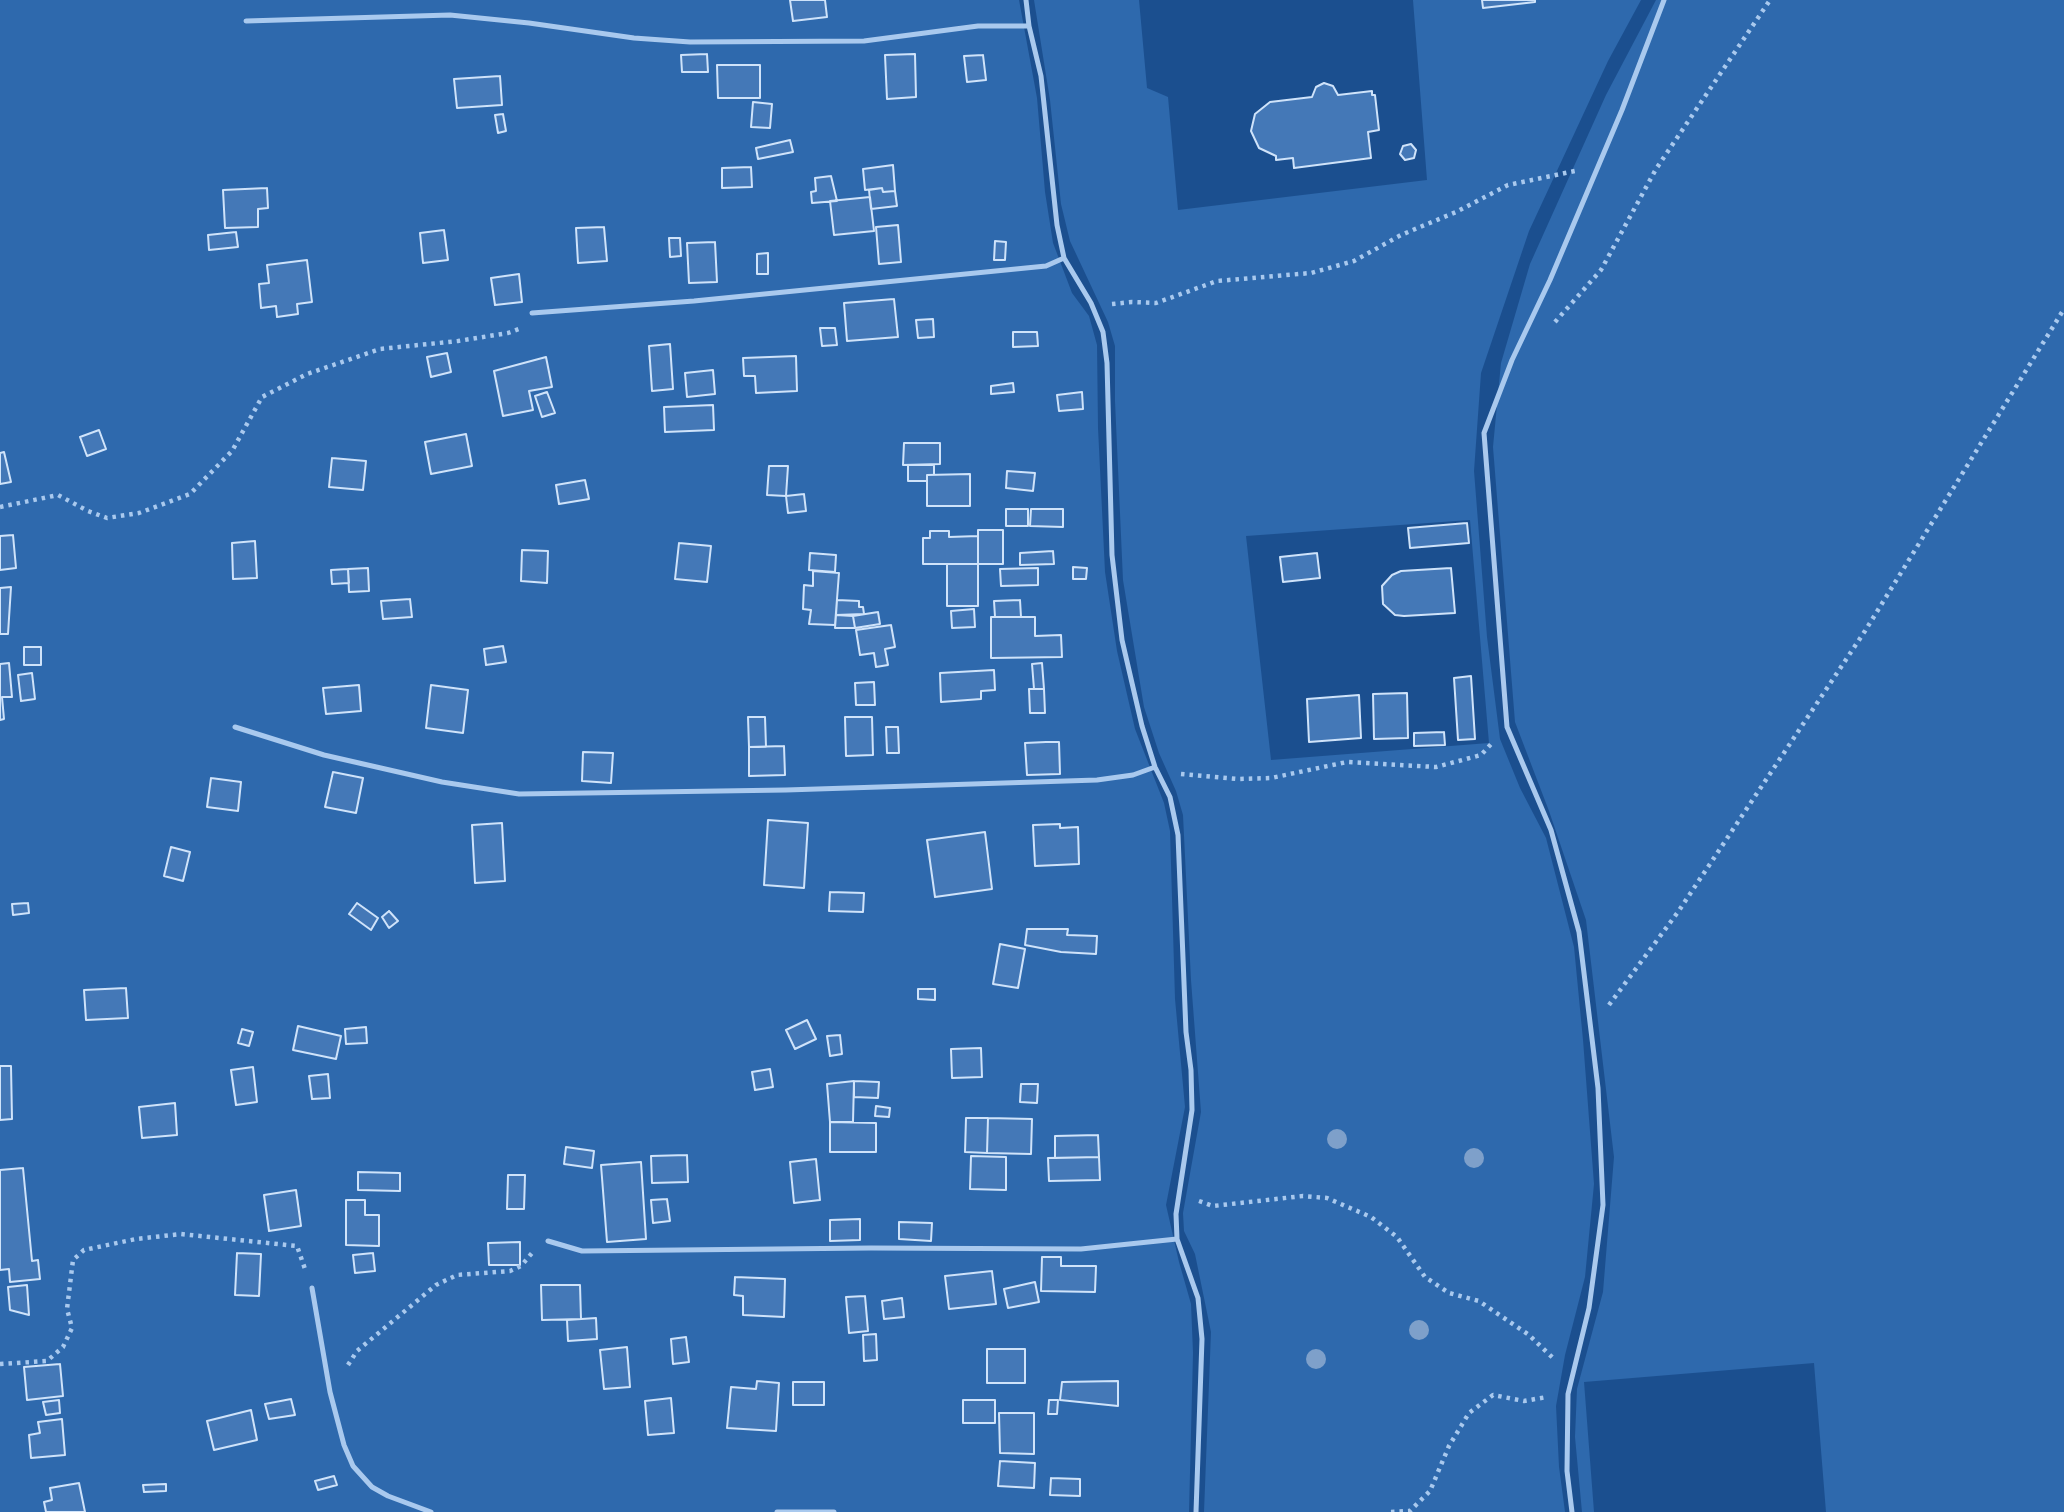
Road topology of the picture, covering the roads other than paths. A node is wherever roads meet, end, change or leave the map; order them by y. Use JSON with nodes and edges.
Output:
{"nodes":[{"id":1,"x":1026,"y":0,"type":"edge"},
{"id":2,"x":1664,"y":0,"type":"edge"},
{"id":3,"x":246,"y":21,"type":"dead end"},
{"id":4,"x":1029,"y":26,"type":"junction"},
{"id":5,"x":1065,"y":258,"type":"junction"},
{"id":6,"x":532,"y":313,"type":"road end"},
{"id":7,"x":234,"y":727,"type":"dead end"},
{"id":8,"x":1155,"y":767,"type":"junction"},
{"id":9,"x":1177,"y":1239,"type":"junction"},
{"id":10,"x":548,"y":1241,"type":"road end"},
{"id":11,"x":312,"y":1288,"type":"road end"},
{"id":12,"x":430,"y":1512,"type":"edge"},
{"id":13,"x":777,"y":1512,"type":"edge"},
{"id":14,"x":834,"y":1512,"type":"edge"},
{"id":15,"x":1196,"y":1512,"type":"edge"},
{"id":16,"x":1572,"y":1512,"type":"edge"}],
"edges":[{"from":1,"to":4,"type":"lane"},
{"from":2,"to":16,"type":"lane"},
{"from":3,"to":4,"type":"lane"},
{"from":4,"to":5,"type":"lane"},
{"from":5,"to":6,"type":"lane"},
{"from":5,"to":8,"type":"lane"},
{"from":7,"to":8,"type":"lane"},
{"from":8,"to":9,"type":"lane"},
{"from":9,"to":10,"type":"lane"},
{"from":9,"to":15,"type":"lane"},
{"from":11,"to":12,"type":"lane"},
{"from":13,"to":14,"type":"lane"}]}
